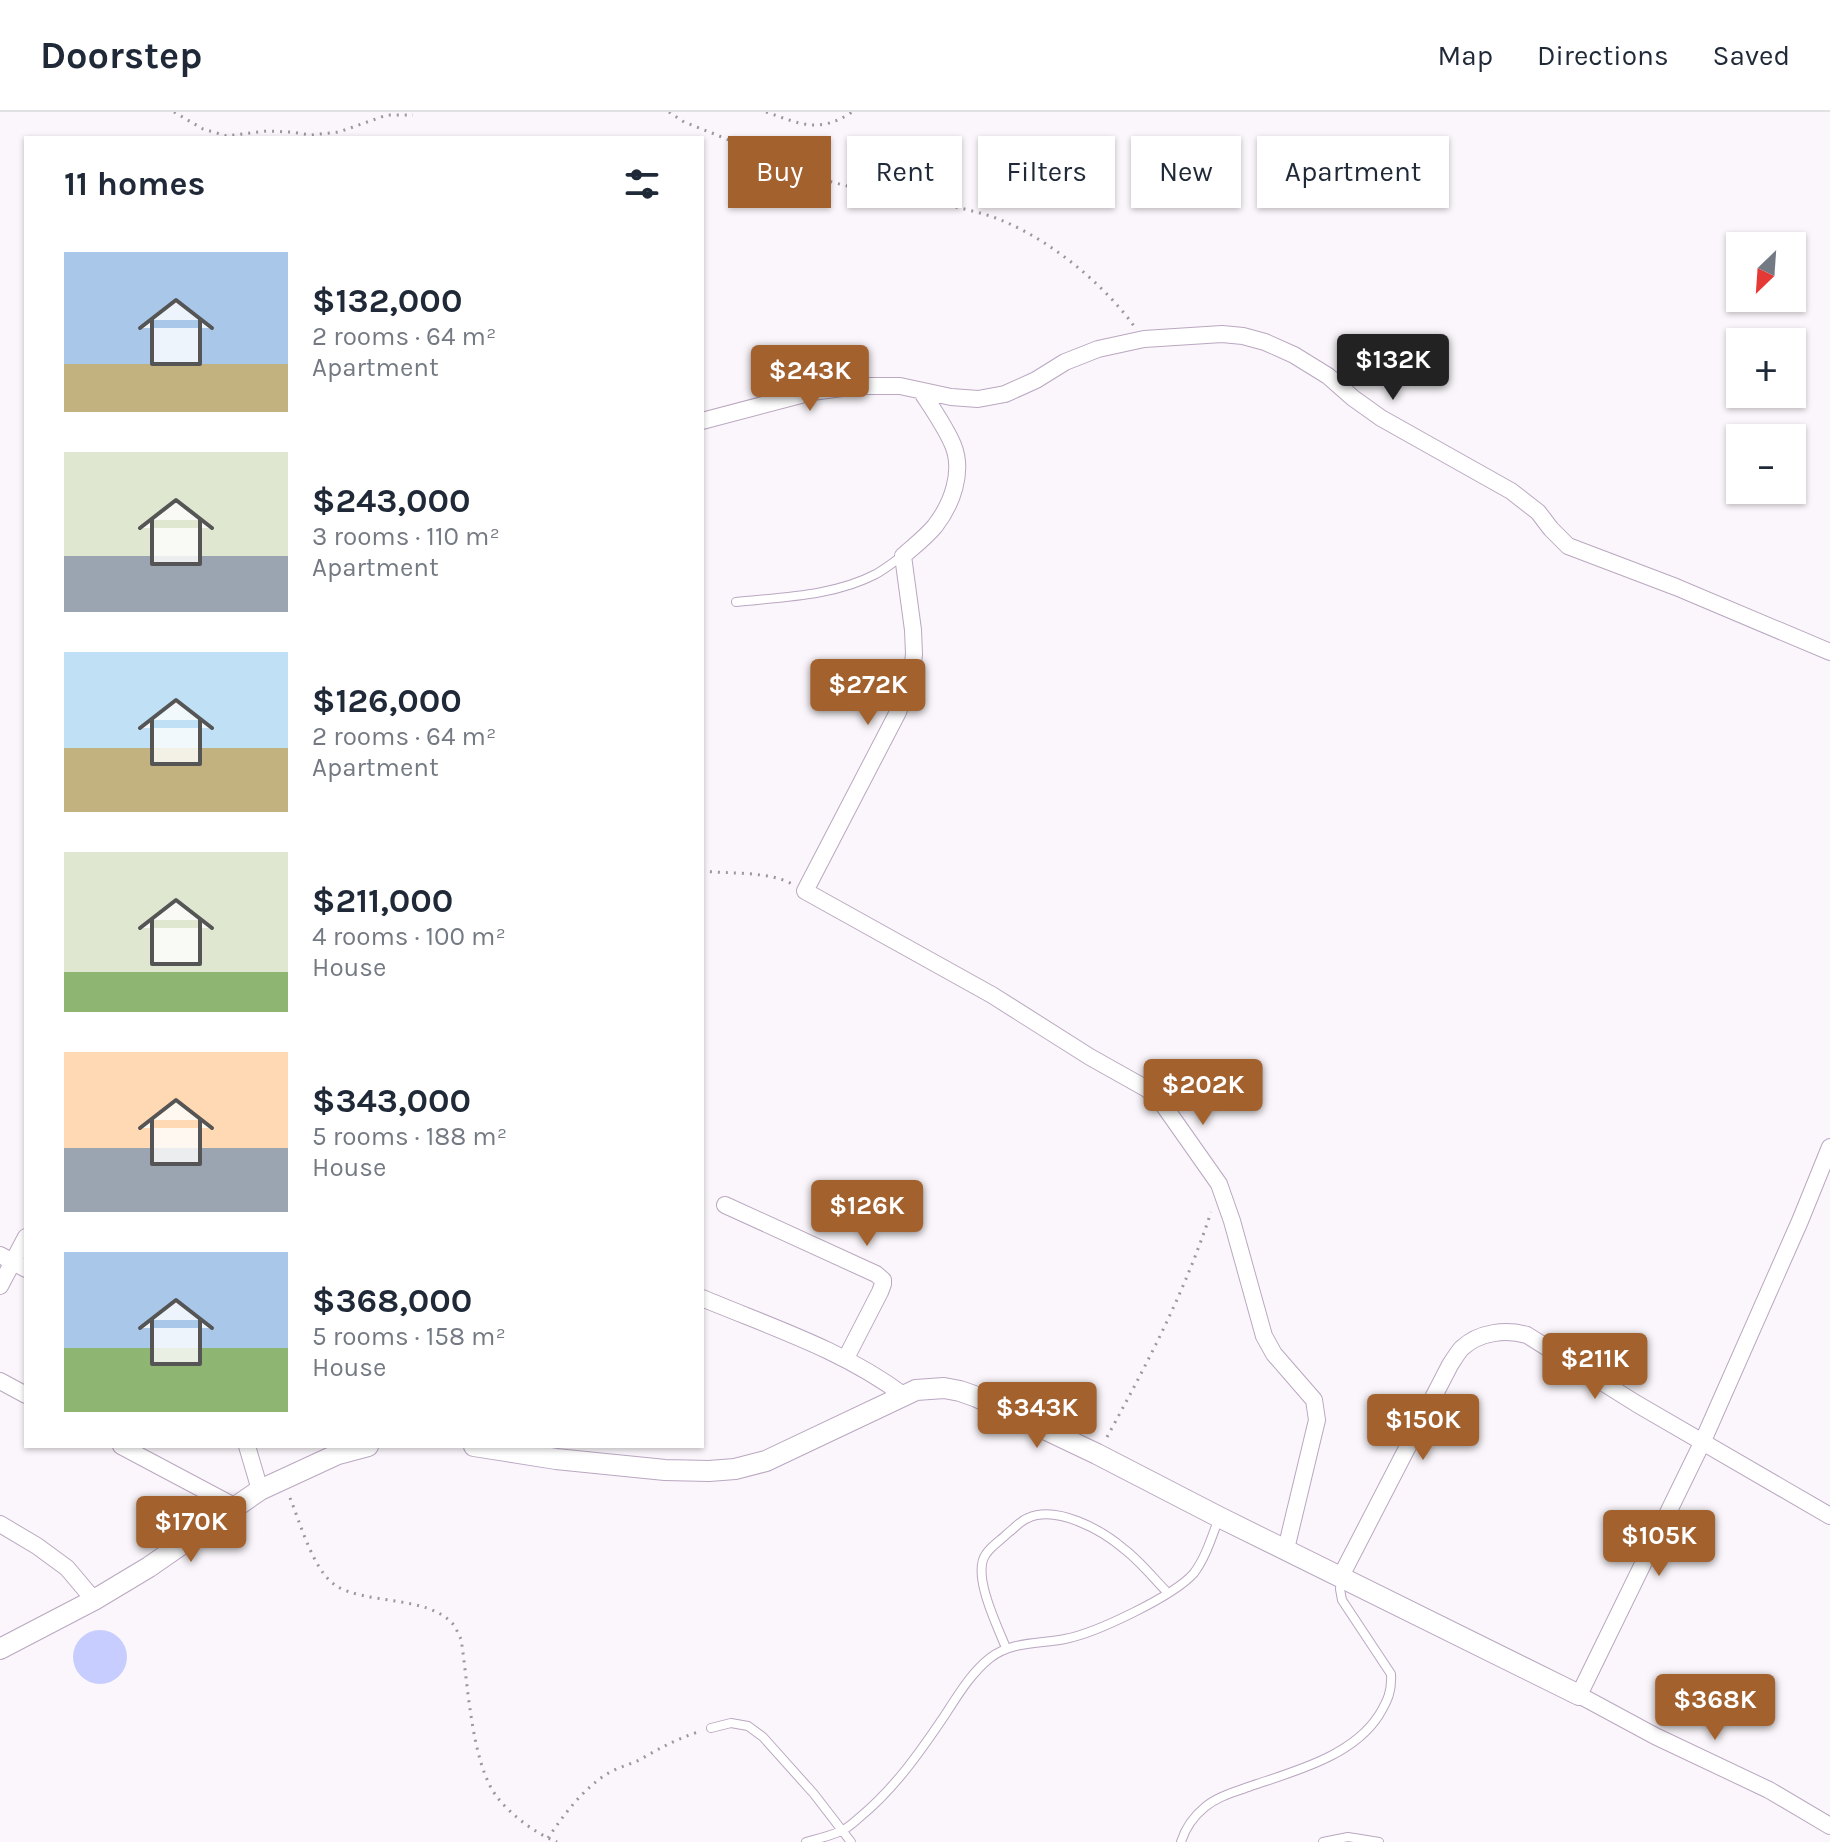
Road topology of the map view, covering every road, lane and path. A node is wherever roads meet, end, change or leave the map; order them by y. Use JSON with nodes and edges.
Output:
{"nodes":[{"id":1,"x":174,"y":112,"type":"edge"},
{"id":2,"x":669,"y":112,"type":"edge"},
{"id":3,"x":766,"y":112,"type":"edge"},
{"id":4,"x":852,"y":112,"type":"edge"},
{"id":5,"x":413,"y":115,"type":"dead end"},
{"id":6,"x":1144,"y":339,"type":"junction"},
{"id":7,"x":921,"y":391,"type":"junction"},
{"id":8,"x":704,"y":420,"type":"edge"},
{"id":9,"x":903,"y":556,"type":"junction"},
{"id":10,"x":736,"y":602,"type":"dead end"},
{"id":11,"x":1830,"y":652,"type":"edge"},
{"id":12,"x":704,"y":871,"type":"edge"},
{"id":13,"x":805,"y":891,"type":"junction"},
{"id":14,"x":1830,"y":1147,"type":"edge"},
{"id":15,"x":1219,"y":1184,"type":"junction"},
{"id":16,"x":725,"y":1205,"type":"dead end"},
{"id":17,"x":24,"y":1241,"type":"edge"},
{"id":18,"x":13,"y":1262,"type":"edge"},
{"id":19,"x":0,"y":1286,"type":"edge"},
{"id":20,"x":704,"y":1299,"type":"edge"},
{"id":21,"x":846,"y":1358,"type":"junction"},
{"id":22,"x":0,"y":1381,"type":"edge"},
{"id":23,"x":24,"y":1394,"type":"edge"},
{"id":24,"x":903,"y":1395,"type":"junction"},
{"id":25,"x":1702,"y":1443,"type":"junction"},
{"id":26,"x":125,"y":1448,"type":"edge"},
{"id":27,"x":248,"y":1448,"type":"edge"},
{"id":28,"x":360,"y":1448,"type":"edge"},
{"id":29,"x":487,"y":1448,"type":"edge"},
{"id":30,"x":1097,"y":1454,"type":"junction"},
{"id":31,"x":282,"y":1479,"type":"junction"},
{"id":32,"x":260,"y":1490,"type":"junction"},
{"id":33,"x":234,"y":1506,"type":"junction"},
{"id":34,"x":1830,"y":1516,"type":"edge"},
{"id":35,"x":1219,"y":1517,"type":"junction"},
{"id":36,"x":0,"y":1524,"type":"edge"},
{"id":37,"x":1286,"y":1549,"type":"junction"},
{"id":38,"x":1341,"y":1576,"type":"junction"},
{"id":39,"x":1168,"y":1593,"type":"junction"},
{"id":40,"x":94,"y":1600,"type":"junction"},
{"id":41,"x":1006,"y":1648,"type":"junction"},
{"id":42,"x":0,"y":1649,"type":"edge"},
{"id":43,"x":1579,"y":1695,"type":"junction"},
{"id":44,"x":711,"y":1728,"type":"joint"},
{"id":45,"x":1830,"y":1826,"type":"edge"},
{"id":46,"x":844,"y":1830,"type":"junction"},
{"id":47,"x":548,"y":1838,"type":"junction"},
{"id":48,"x":557,"y":1842,"type":"edge"},
{"id":49,"x":806,"y":1842,"type":"edge"},
{"id":50,"x":851,"y":1842,"type":"edge"},
{"id":51,"x":1181,"y":1842,"type":"edge"},
{"id":52,"x":1323,"y":1842,"type":"edge"},
{"id":53,"x":1379,"y":1842,"type":"edge"}],
"edges":[{"from":1,"to":5,"type":"path"},
{"from":2,"to":6,"type":"path"},
{"from":3,"to":4,"type":"path"},
{"from":6,"to":7,"type":"street"},
{"from":6,"to":11,"type":"street"},
{"from":7,"to":8,"type":"street"},
{"from":7,"to":9,"type":"street"},
{"from":9,"to":10,"type":"lane"},
{"from":9,"to":13,"type":"street"},
{"from":12,"to":13,"type":"path"},
{"from":13,"to":15,"type":"street"},
{"from":14,"to":25,"type":"street"},
{"from":15,"to":30,"type":"path"},
{"from":15,"to":37,"type":"street"},
{"from":16,"to":21,"type":"street"},
{"from":17,"to":18,"type":"street"},
{"from":18,"to":19,"type":"street"},
{"from":20,"to":21,"type":"street"},
{"from":21,"to":24,"type":"street"},
{"from":22,"to":23,"type":"street"},
{"from":24,"to":29,"type":"street"},
{"from":24,"to":30,"type":"street"},
{"from":25,"to":34,"type":"street"},
{"from":25,"to":38,"type":"street"},
{"from":25,"to":43,"type":"street"},
{"from":26,"to":33,"type":"street"},
{"from":27,"to":32,"type":"street"},
{"from":28,"to":31,"type":"street"},
{"from":30,"to":35,"type":"street"},
{"from":31,"to":32,"type":"street"},
{"from":31,"to":47,"type":"path"},
{"from":32,"to":33,"type":"street"},
{"from":33,"to":40,"type":"street"},
{"from":35,"to":37,"type":"street"},
{"from":35,"to":39,"type":"lane"},
{"from":36,"to":40,"type":"street"},
{"from":37,"to":38,"type":"street"},
{"from":38,"to":43,"type":"street"},
{"from":38,"to":51,"type":"lane"},
{"from":39,"to":41,"type":"lane"},
{"from":39,"to":41,"type":"lane"},
{"from":40,"to":42,"type":"street"},
{"from":41,"to":46,"type":"lane"},
{"from":43,"to":45,"type":"street"},
{"from":44,"to":46,"type":"lane"},
{"from":44,"to":47,"type":"path"},
{"from":46,"to":49,"type":"lane"},
{"from":46,"to":50,"type":"lane"},
{"from":47,"to":48,"type":"path"},
{"from":52,"to":53,"type":"lane"}]}
